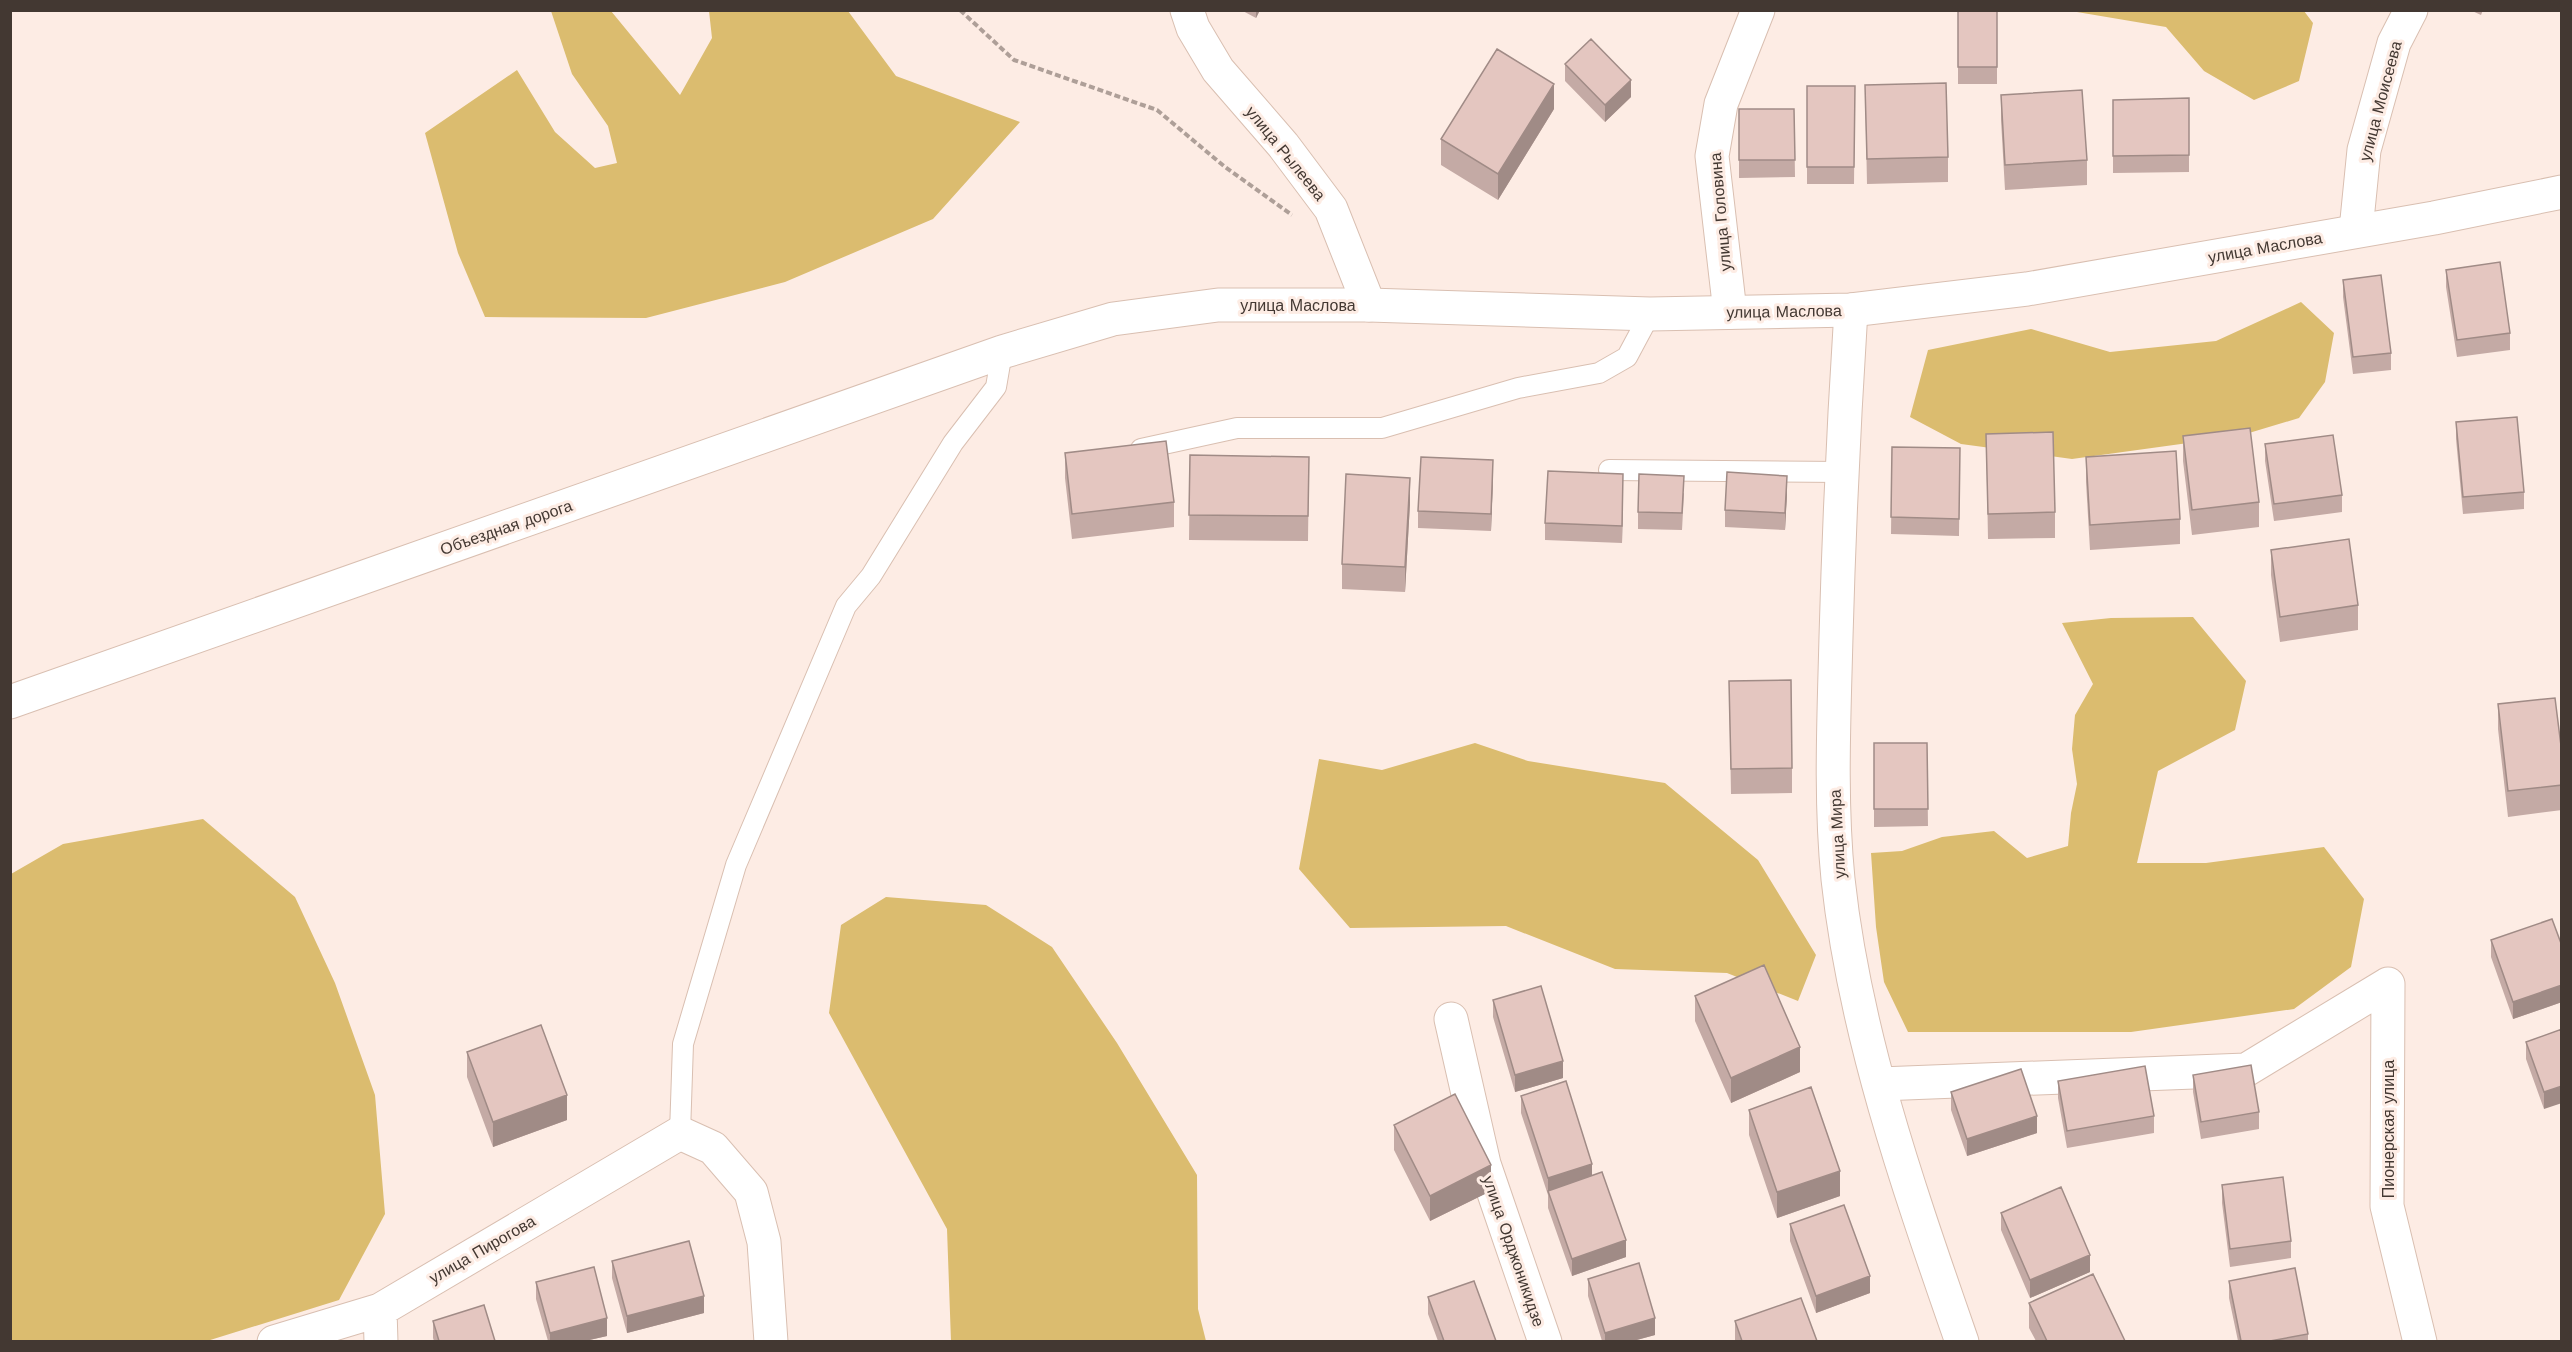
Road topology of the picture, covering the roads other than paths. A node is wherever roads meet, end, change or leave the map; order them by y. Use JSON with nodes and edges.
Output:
{"nodes":[{"id":1,"x":1187,"y":10,"type":"edge"},
{"id":2,"x":1758,"y":10,"type":"edge"},
{"id":3,"x":2411,"y":10,"type":"edge"},
{"id":4,"x":2562,"y":192,"type":"edge"},
{"id":5,"x":2356,"y":230,"type":"junction"},
{"id":6,"x":1369,"y":305,"type":"junction"},
{"id":7,"x":1851,"y":310,"type":"junction"},
{"id":8,"x":1730,"y":312,"type":"junction"},
{"id":9,"x":1650,"y":314,"type":"junction"},
{"id":10,"x":1002,"y":352,"type":"junction"},
{"id":11,"x":1130,"y":451,"type":"edge"},
{"id":12,"x":1609,"y":470,"type":"dead end"},
{"id":13,"x":1841,"y":472,"type":"junction"},
{"id":14,"x":10,"y":702,"type":"edge"},
{"id":15,"x":1451,"y":1019,"type":"dead end"},
{"id":16,"x":1880,"y":1084,"type":"junction"},
{"id":17,"x":680,"y":1133,"type":"junction"},
{"id":18,"x":381,"y":1326,"type":"edge"},
{"id":19,"x":274,"y":1341,"type":"edge"},
{"id":20,"x":771,"y":1341,"type":"edge"},
{"id":21,"x":1545,"y":1341,"type":"edge"},
{"id":22,"x":1962,"y":1341,"type":"edge"},
{"id":23,"x":2420,"y":1341,"type":"edge"}],
"edges":[{"from":1,"to":6,"type":"street","name":"улица Рылеева"},
{"from":2,"to":8,"type":"street","name":"улица Головина"},
{"from":3,"to":5,"type":"street","name":"улица Моисеева"},
{"from":4,"to":5,"type":"street","name":"улица Маслова"},
{"from":5,"to":7,"type":"street","name":"улица Маслова"},
{"from":6,"to":9,"type":"street","name":"улица Маслова"},
{"from":6,"to":10,"type":"street","name":"улица Маслова"},
{"from":7,"to":8,"type":"street","name":"улица Маслова"},
{"from":7,"to":13,"type":"street","name":"улица Мира"},
{"from":8,"to":9,"type":"street","name":"улица Маслова"},
{"from":9,"to":11,"type":"lane"},
{"from":10,"to":14,"type":"street","name":"Объездная дорога"},
{"from":10,"to":17,"type":"lane"},
{"from":12,"to":13,"type":"lane"},
{"from":13,"to":16,"type":"street","name":"улица Мира"},
{"from":15,"to":21,"type":"street","name":"улица Орджоникидзе"},
{"from":16,"to":22,"type":"street","name":"улица Мира"},
{"from":16,"to":23,"type":"street","name":"Пионерская улица"},
{"from":17,"to":18,"type":"street","name":"улица Пирогова"},
{"from":17,"to":20,"type":"street"},
{"from":18,"to":19,"type":"street","name":"улица Пирогова"}]}
